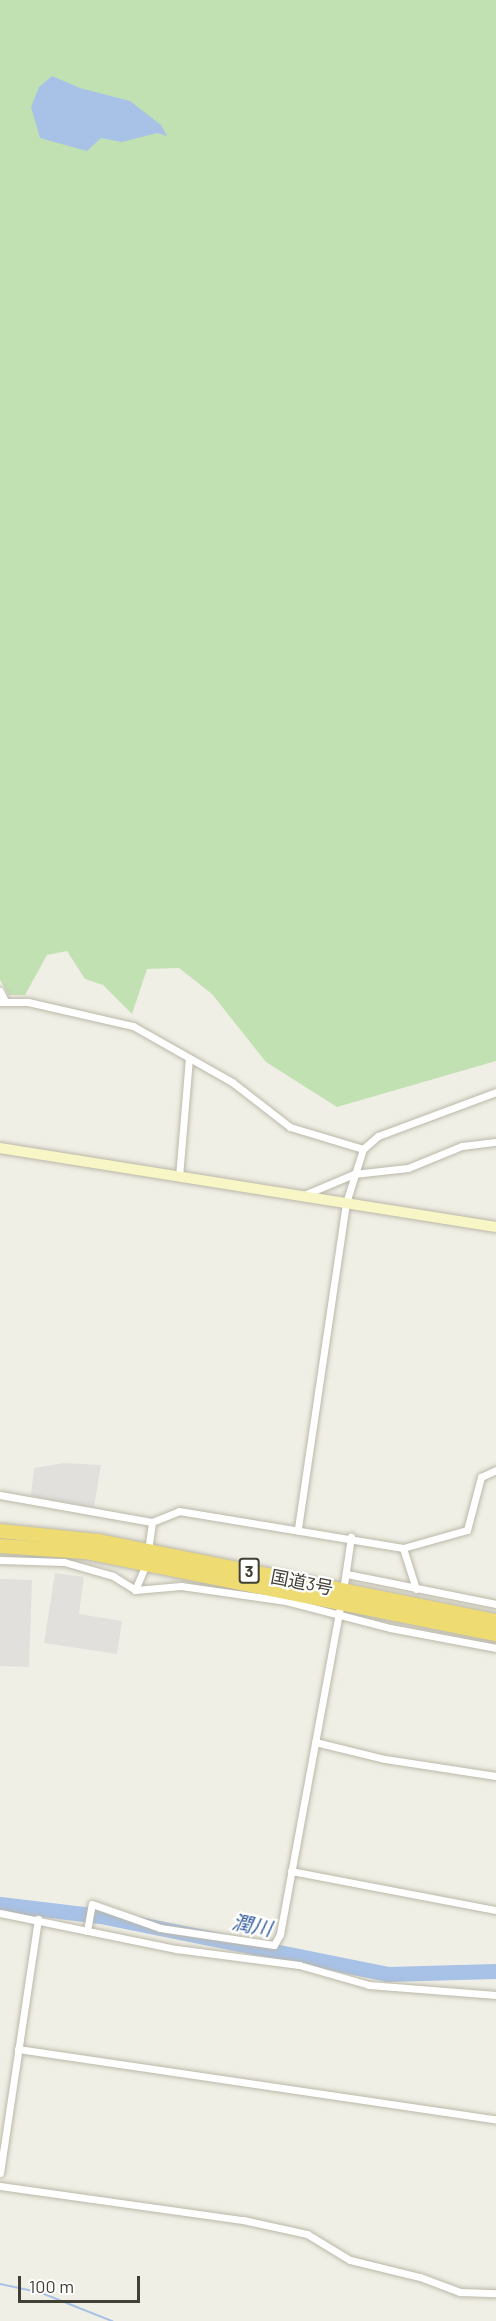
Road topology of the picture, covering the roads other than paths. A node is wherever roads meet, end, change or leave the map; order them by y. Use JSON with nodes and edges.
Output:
{"nodes":[{"id":1,"x":0,"y":991,"type":"edge"},
{"id":2,"x":3,"y":1002,"type":"edge"},
{"id":3,"x":189,"y":1058,"type":"junction"},
{"id":4,"x":496,"y":1092,"type":"edge"},
{"id":5,"x":496,"y":1142,"type":"edge"},
{"id":6,"x":0,"y":1148,"type":"edge"},
{"id":7,"x":363,"y":1149,"type":"junction"},
{"id":8,"x":354,"y":1174,"type":"junction"},
{"id":9,"x":179,"y":1177,"type":"junction"},
{"id":10,"x":300,"y":1196,"type":"junction"},
{"id":11,"x":346,"y":1203,"type":"junction"},
{"id":12,"x":496,"y":1227,"type":"edge"},
{"id":13,"x":496,"y":1470,"type":"edge"},
{"id":14,"x":0,"y":1495,"type":"edge"},
{"id":15,"x":152,"y":1522,"type":"junction"},
{"id":16,"x":298,"y":1530,"type":"junction"},
{"id":17,"x":0,"y":1531,"type":"edge"},
{"id":18,"x":351,"y":1537,"type":"junction"},
{"id":19,"x":0,"y":1546,"type":"edge"},
{"id":20,"x":403,"y":1548,"type":"junction"},
{"id":21,"x":147,"y":1559,"type":"junction"},
{"id":22,"x":0,"y":1560,"type":"edge"},
{"id":23,"x":347,"y":1574,"type":"junction"},
{"id":24,"x":416,"y":1589,"type":"junction"},
{"id":25,"x":135,"y":1590,"type":"junction"},
{"id":26,"x":341,"y":1602,"type":"junction"},
{"id":27,"x":496,"y":1604,"type":"edge"},
{"id":28,"x":496,"y":1621,"type":"edge"},
{"id":29,"x":496,"y":1634,"type":"edge"},
{"id":30,"x":496,"y":1648,"type":"edge"},
{"id":31,"x":315,"y":1742,"type":"junction"},
{"id":32,"x":496,"y":1776,"type":"edge"},
{"id":33,"x":291,"y":1871,"type":"junction"},
{"id":34,"x":496,"y":1910,"type":"edge"},
{"id":35,"x":0,"y":1913,"type":"edge"},
{"id":36,"x":38,"y":1919,"type":"junction"},
{"id":37,"x":88,"y":1928,"type":"junction"},
{"id":38,"x":496,"y":1995,"type":"edge"},
{"id":39,"x":18,"y":2049,"type":"junction"},
{"id":40,"x":496,"y":2120,"type":"edge"},
{"id":41,"x":0,"y":2173,"type":"edge"},
{"id":42,"x":0,"y":2186,"type":"edge"},
{"id":43,"x":496,"y":2293,"type":"edge"}],
"edges":[{"from":1,"to":2,"type":"street"},
{"from":2,"to":3,"type":"street"},
{"from":3,"to":7,"type":"street"},
{"from":3,"to":9,"type":"street"},
{"from":4,"to":7,"type":"street"},
{"from":5,"to":8,"type":"street"},
{"from":6,"to":9,"type":"street"},
{"from":7,"to":8,"type":"street"},
{"from":8,"to":10,"type":"street"},
{"from":8,"to":11,"type":"street"},
{"from":9,"to":10,"type":"street"},
{"from":10,"to":11,"type":"street"},
{"from":11,"to":12,"type":"street"},
{"from":11,"to":16,"type":"street"},
{"from":13,"to":20,"type":"street"},
{"from":14,"to":15,"type":"street"},
{"from":15,"to":16,"type":"street"},
{"from":15,"to":21,"type":"street"},
{"from":16,"to":18,"type":"street"},
{"from":17,"to":21,"type":"highway","name":"国道3号","number":"3"},
{"from":18,"to":20,"type":"street"},
{"from":18,"to":23,"type":"street"},
{"from":19,"to":21,"type":"highway","name":"国道3号","number":"3"},
{"from":20,"to":24,"type":"street"},
{"from":21,"to":25,"type":"street"},
{"from":21,"to":26,"type":"highway","name":"国道3号","number":"3"},
{"from":22,"to":25,"type":"street"},
{"from":23,"to":24,"type":"street"},
{"from":23,"to":26,"type":"street"},
{"from":24,"to":27,"type":"street"},
{"from":25,"to":26,"type":"street"},
{"from":26,"to":28,"type":"highway","name":"国道3号","number":"3"},
{"from":26,"to":29,"type":"highway","name":"国道3号","number":"3"},
{"from":26,"to":30,"type":"street"},
{"from":26,"to":31,"type":"street"},
{"from":31,"to":32,"type":"street"},
{"from":31,"to":33,"type":"street"},
{"from":33,"to":34,"type":"street"},
{"from":33,"to":37,"type":"street"},
{"from":35,"to":36,"type":"street"},
{"from":36,"to":37,"type":"street"},
{"from":36,"to":39,"type":"street"},
{"from":37,"to":38,"type":"street"},
{"from":39,"to":40,"type":"street"},
{"from":39,"to":41,"type":"street"},
{"from":42,"to":43,"type":"street"}]}
